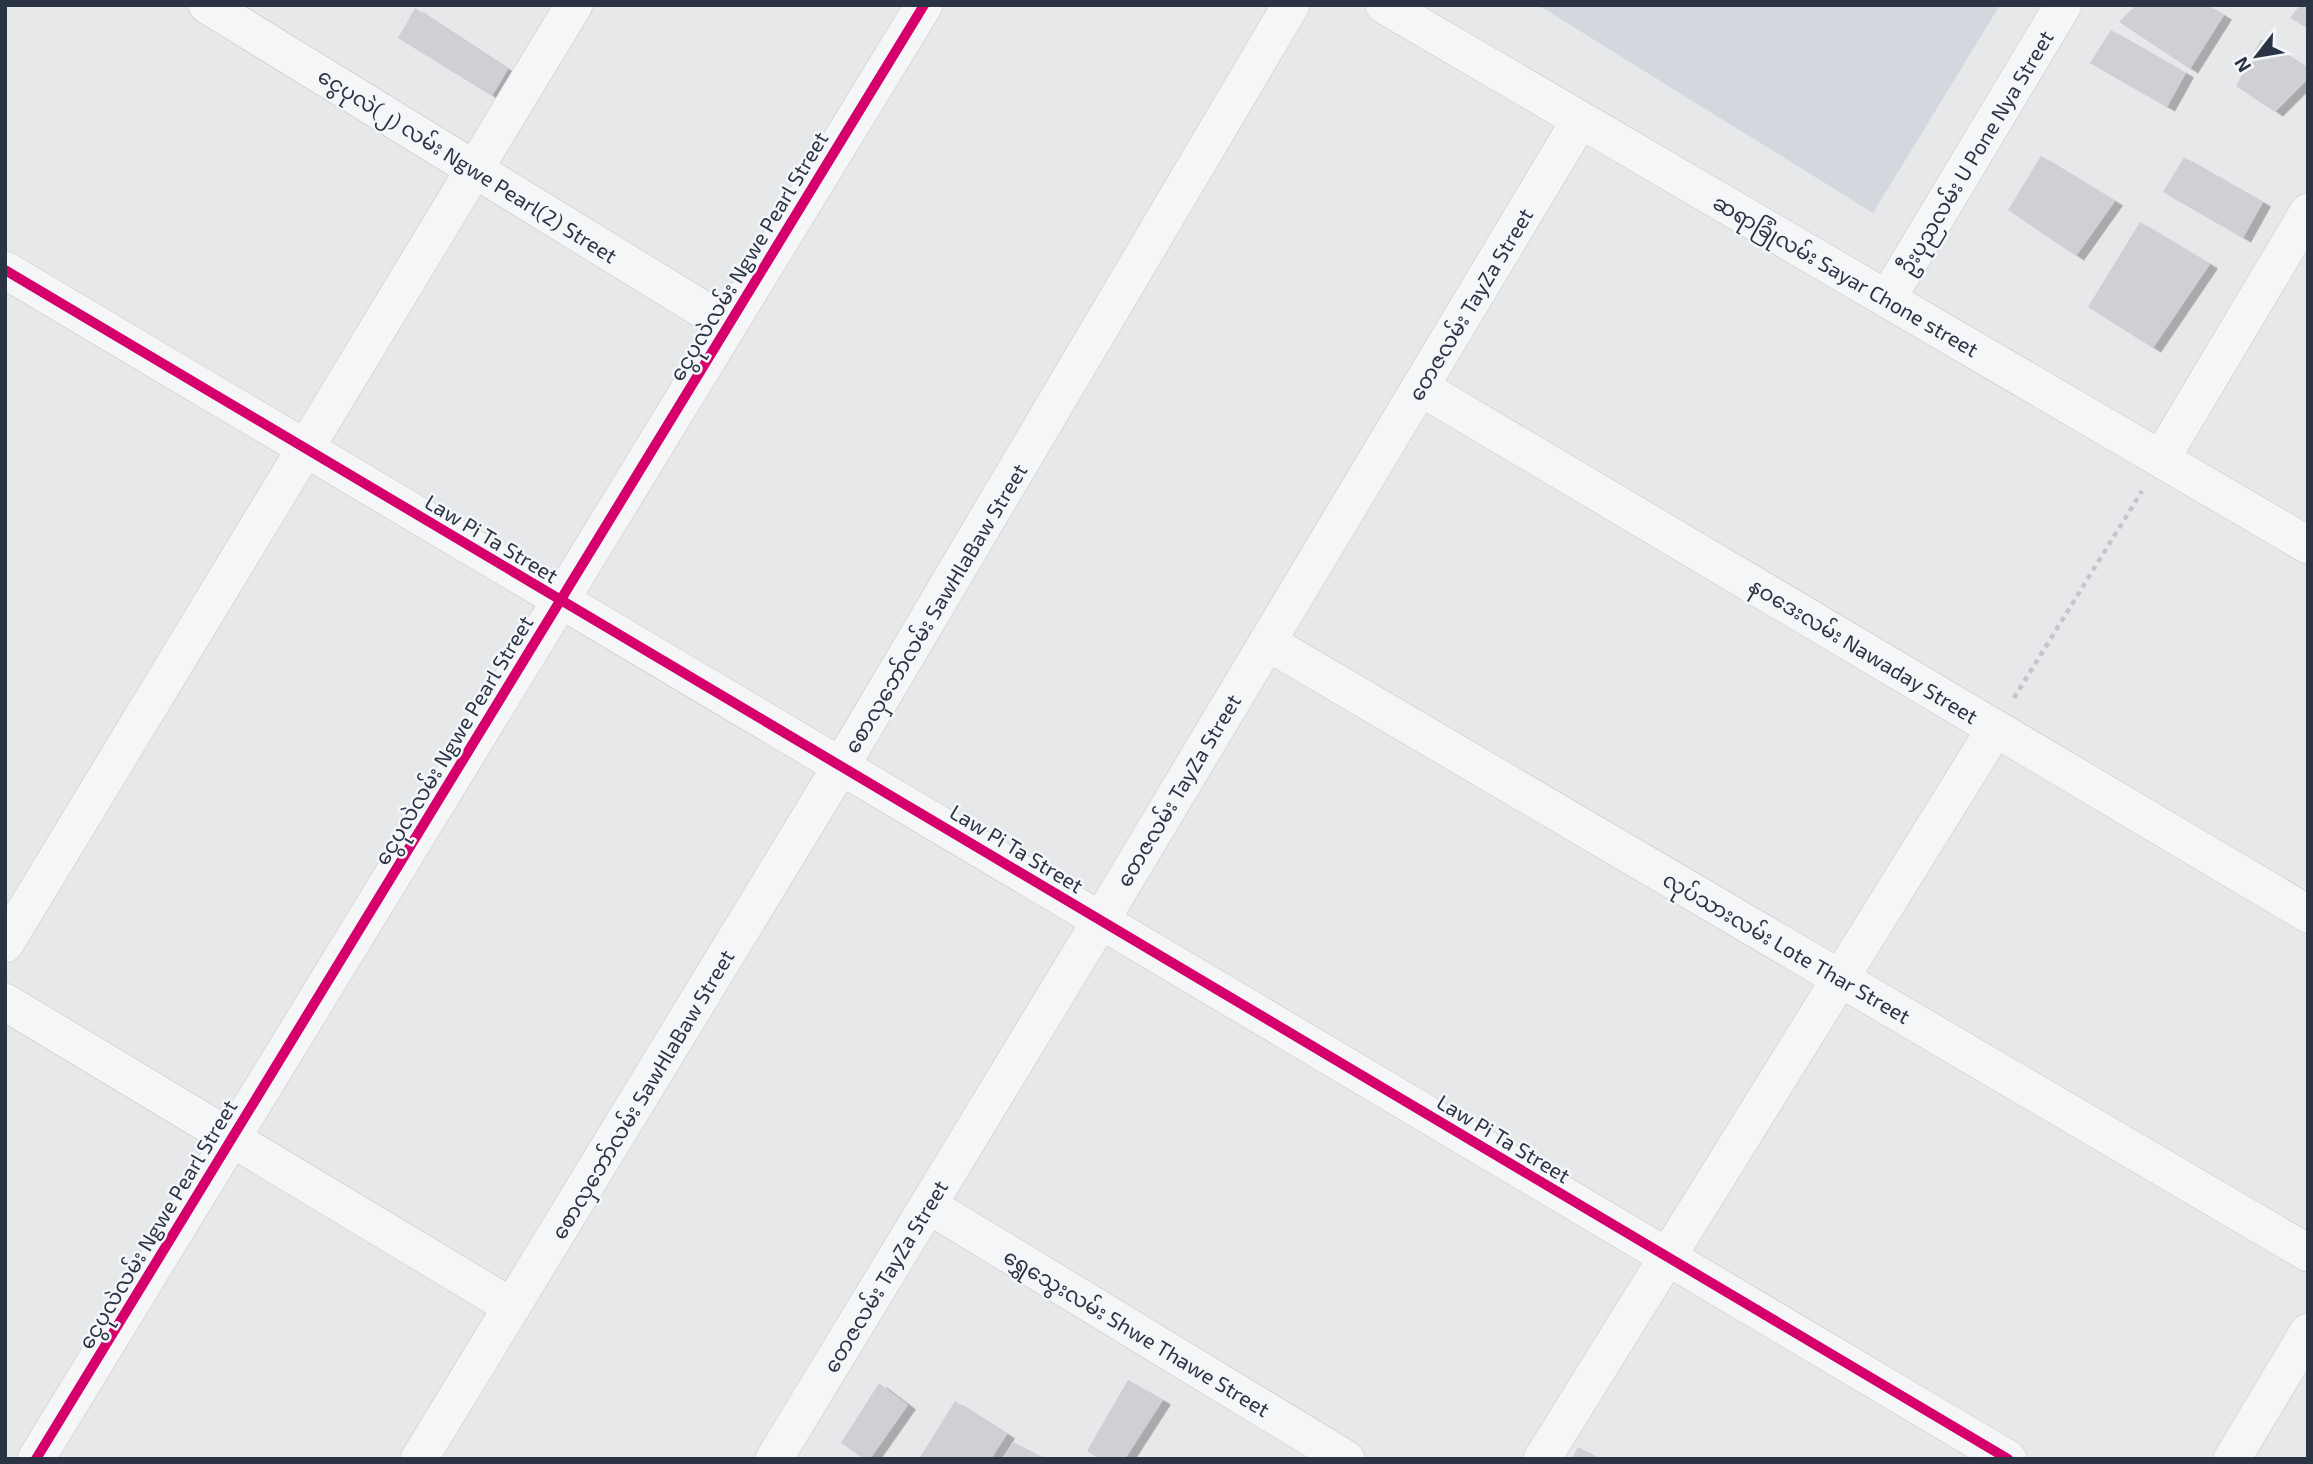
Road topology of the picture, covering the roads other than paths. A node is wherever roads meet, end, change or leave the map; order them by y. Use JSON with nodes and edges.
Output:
{"nodes":[{"id":1,"x":574,"y":5,"type":"edge"},
{"id":2,"x":924,"y":5,"type":"edge"},
{"id":3,"x":1291,"y":5,"type":"edge"},
{"id":4,"x":1384,"y":5,"type":"edge"},
{"id":5,"x":2063,"y":5,"type":"edge"},
{"id":6,"x":215,"y":7,"type":"edge"},
{"id":7,"x":1580,"y":120,"type":"junction"},
{"id":8,"x":475,"y":170,"type":"junction"},
{"id":9,"x":2308,"y":212,"type":"edge"},
{"id":10,"x":6,"y":274,"type":"edge"},
{"id":11,"x":1886,"y":299,"type":"junction"},
{"id":12,"x":729,"y":325,"type":"junction"},
{"id":13,"x":1420,"y":387,"type":"junction"},
{"id":14,"x":306,"y":450,"type":"junction"},
{"id":15,"x":2161,"y":460,"type":"junction"},
{"id":16,"x":2308,"y":545,"type":"edge"},
{"id":17,"x":561,"y":600,"type":"junction"},
{"id":18,"x":1267,"y":642,"type":"junction"},
{"id":19,"x":1995,"y":729,"type":"junction"},
{"id":20,"x":841,"y":766,"type":"junction"},
{"id":21,"x":2308,"y":914,"type":"edge"},
{"id":22,"x":1101,"y":920,"type":"junction"},
{"id":23,"x":5,"y":944,"type":"edge"},
{"id":24,"x":1840,"y":979,"type":"junction"},
{"id":25,"x":5,"y":1002,"type":"edge"},
{"id":26,"x":232,"y":1138,"type":"junction"},
{"id":27,"x":928,"y":1205,"type":"junction"},
{"id":28,"x":2308,"y":1253,"type":"edge"},
{"id":29,"x":1667,"y":1258,"type":"junction"},
{"id":30,"x":512,"y":1307,"type":"junction"},
{"id":31,"x":2308,"y":1332,"type":"edge"},
{"id":32,"x":36,"y":1459,"type":"edge"},
{"id":33,"x":419,"y":1459,"type":"edge"},
{"id":34,"x":774,"y":1459,"type":"edge"},
{"id":35,"x":1346,"y":1459,"type":"edge"},
{"id":36,"x":1542,"y":1459,"type":"edge"},
{"id":37,"x":2008,"y":1459,"type":"edge"},
{"id":38,"x":2232,"y":1459,"type":"edge"}],
"edges":[{"from":1,"to":8,"type":"street"},
{"from":2,"to":12,"type":"street","name":"ငွေပုလဲလမ်း Ngwe Pearl Street"},
{"from":3,"to":20,"type":"street","name":"စောလှဘော်လမ်း SawHlaBaw Street"},
{"from":4,"to":7,"type":"street","name":"ဆရာခြုံလမ်း Sayar Chone street"},
{"from":5,"to":11,"type":"street","name":"ဦးပုညလမ်း U Pone Nya Street"},
{"from":6,"to":8,"type":"street","name":"ငွေပုလဲ(၂) လမ်း Ngwe Pearl(2) Street"},
{"from":7,"to":11,"type":"street","name":"ဆရာခြုံလမ်း Sayar Chone street"},
{"from":7,"to":13,"type":"street","name":"တေဇလမ်း TayZa Street"},
{"from":8,"to":12,"type":"street","name":"ငွေပုလဲ(၂) လမ်း Ngwe Pearl(2) Street"},
{"from":8,"to":14,"type":"street"},
{"from":9,"to":15,"type":"street"},
{"from":10,"to":14,"type":"street","name":"Law Pi Ta Street"},
{"from":11,"to":15,"type":"street","name":"ဆရာခြုံလမ်း Sayar Chone street"},
{"from":12,"to":17,"type":"street","name":"ငွေပုလဲလမ်း Ngwe Pearl Street"},
{"from":13,"to":18,"type":"street","name":"တေဇလမ်း TayZa Street"},
{"from":13,"to":19,"type":"street","name":"နဝဒေးလမ်း Nawaday Street"},
{"from":14,"to":17,"type":"street","name":"Law Pi Ta Street"},
{"from":14,"to":23,"type":"street"},
{"from":15,"to":16,"type":"street","name":"ဆရာခြုံလမ်း Sayar Chone street"},
{"from":17,"to":20,"type":"street","name":"Law Pi Ta Street"},
{"from":17,"to":26,"type":"street","name":"ငွေပုလဲလမ်း Ngwe Pearl Street"},
{"from":18,"to":22,"type":"street","name":"တေဇလမ်း TayZa Street"},
{"from":18,"to":24,"type":"street","name":"လုပ်သားလမ်း Lote Thar Street"},
{"from":19,"to":21,"type":"street","name":"နဝဒေးလမ်း Nawaday Street"},
{"from":19,"to":24,"type":"street"},
{"from":20,"to":22,"type":"street","name":"Law Pi Ta Street"},
{"from":20,"to":30,"type":"street","name":"စောလှဘော်လမ်း SawHlaBaw Street"},
{"from":22,"to":27,"type":"street","name":"တေဇလမ်း TayZa Street"},
{"from":22,"to":29,"type":"street","name":"Law Pi Ta Street"},
{"from":24,"to":28,"type":"street","name":"လုပ်သားလမ်း Lote Thar Street"},
{"from":24,"to":29,"type":"street"},
{"from":25,"to":26,"type":"street"},
{"from":26,"to":30,"type":"street"},
{"from":26,"to":32,"type":"street","name":"ငွေပုလဲလမ်း Ngwe Pearl Street"},
{"from":27,"to":34,"type":"street","name":"တေဇလမ်း TayZa Street"},
{"from":27,"to":35,"type":"street","name":"ရွှေသွေးလမ်း Shwe Thawe Street"},
{"from":29,"to":36,"type":"street"},
{"from":29,"to":37,"type":"street","name":"Law Pi Ta Street"},
{"from":30,"to":33,"type":"street","name":"စောလှဘော်လမ်း SawHlaBaw Street"},
{"from":31,"to":38,"type":"street"}]}
